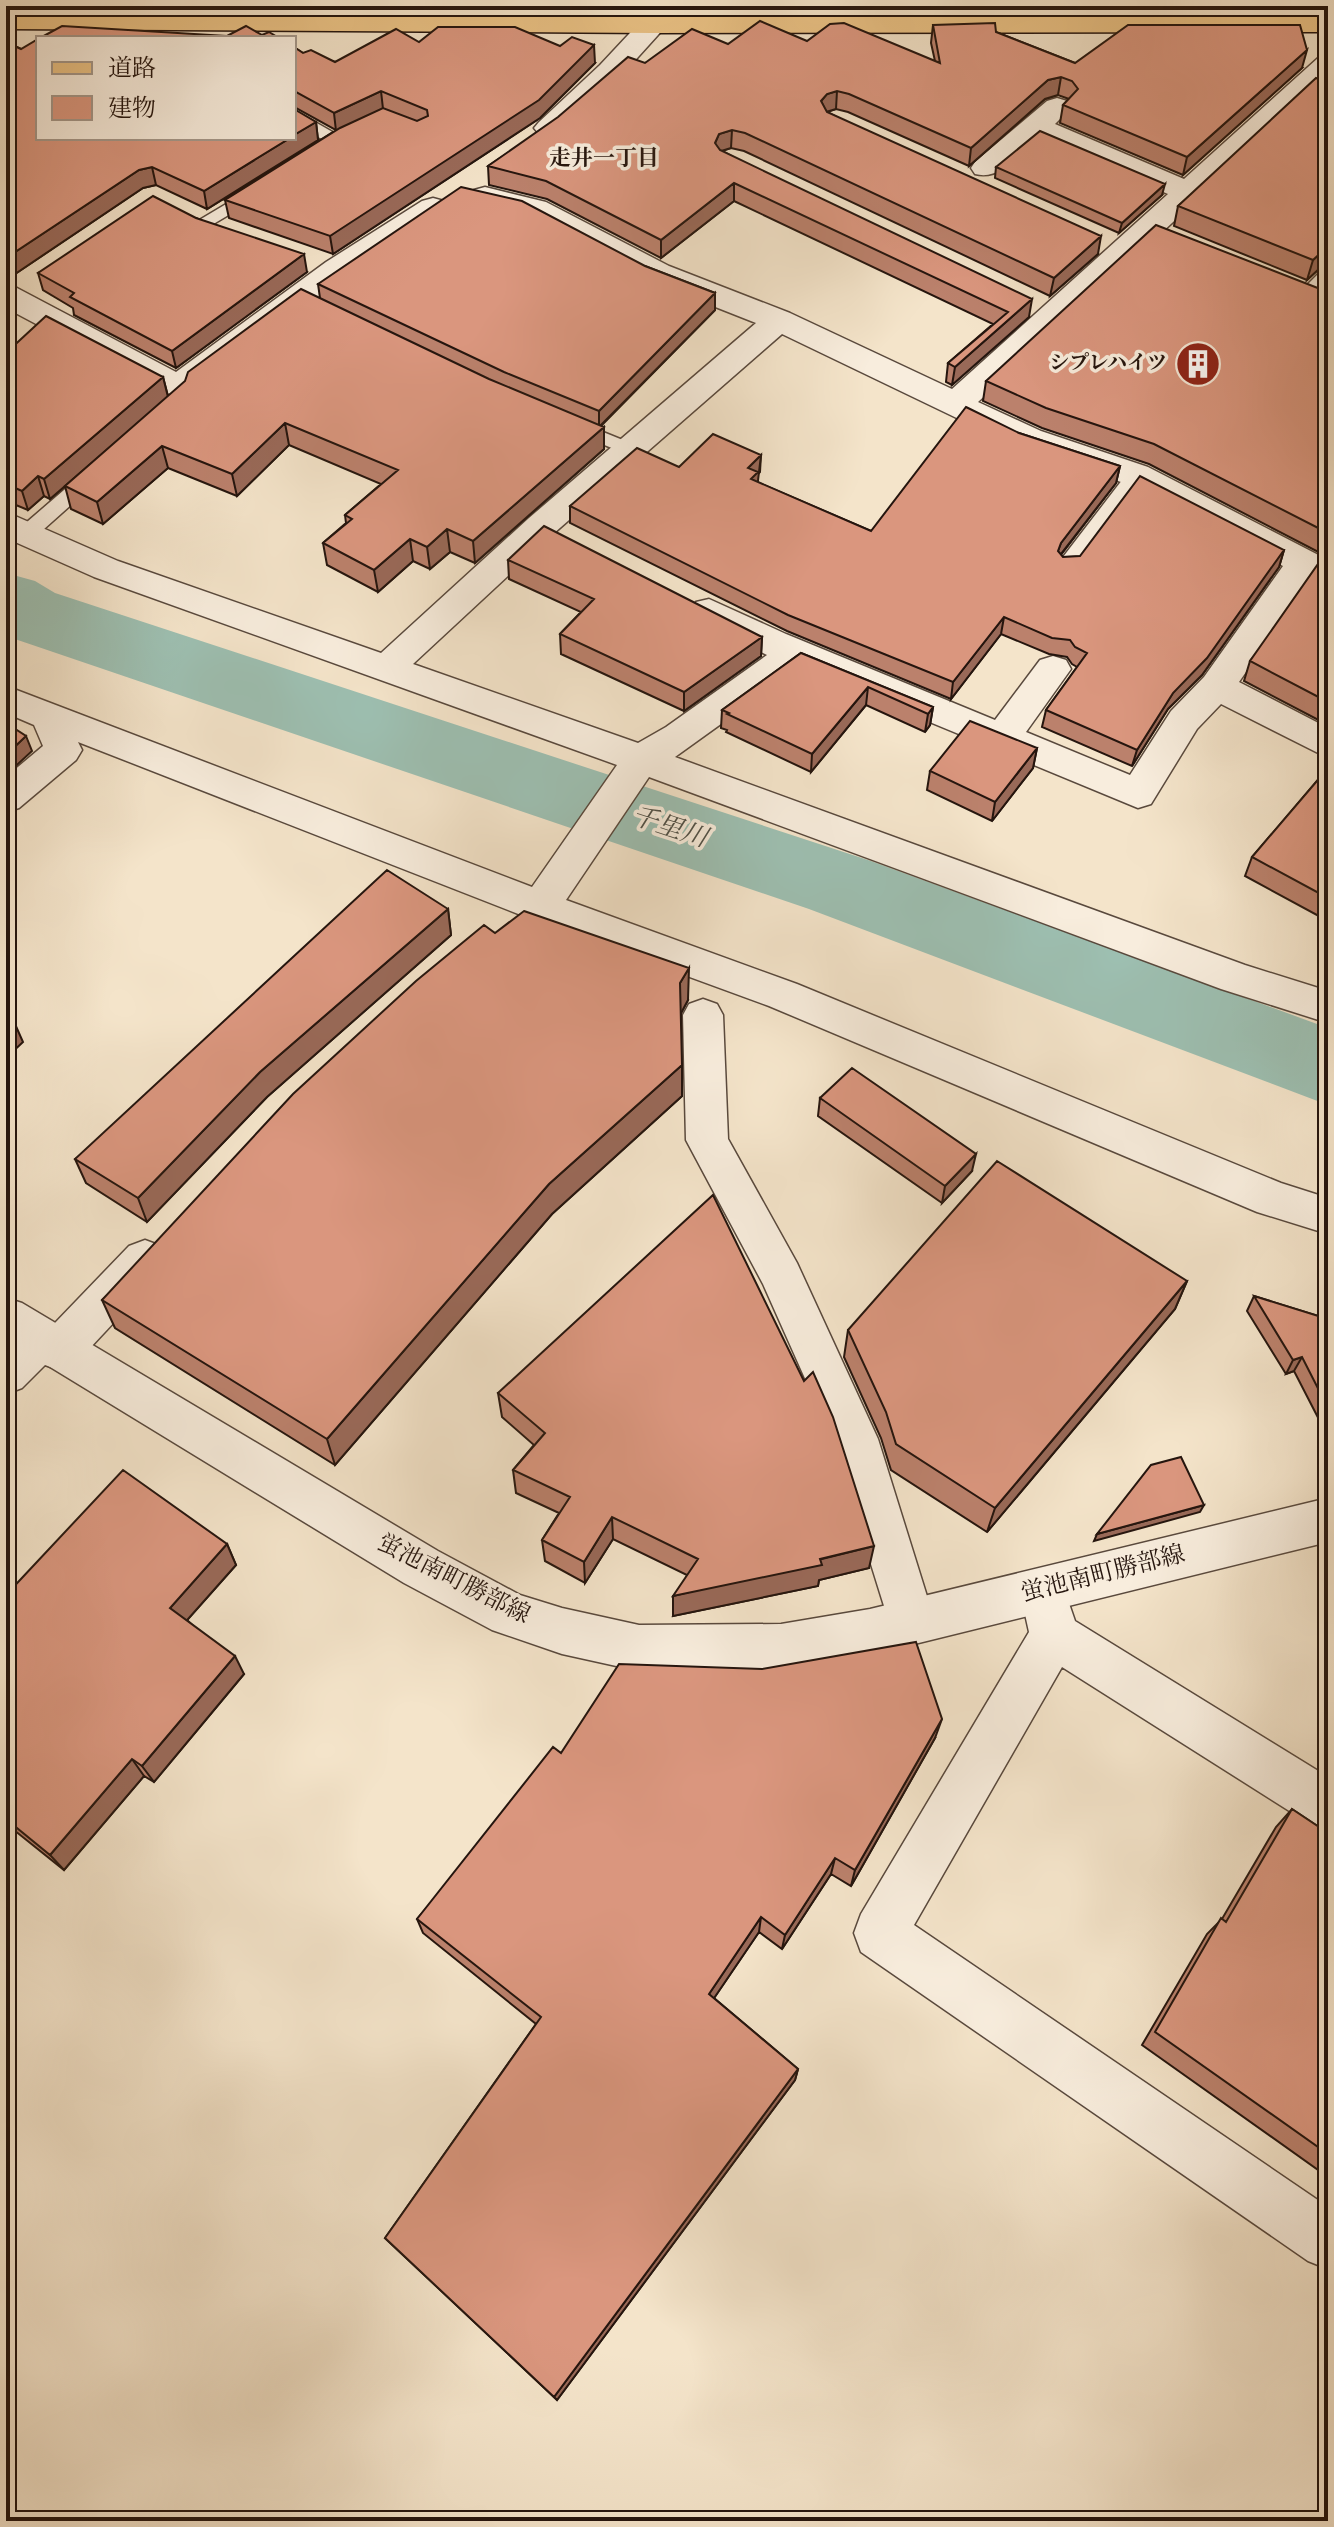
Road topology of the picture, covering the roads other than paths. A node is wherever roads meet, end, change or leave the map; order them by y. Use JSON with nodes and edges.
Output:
{"nodes":[{"id":1,"x":769,"y":6,"type":"edge"},
{"id":2,"x":801,"y":6,"type":"edge"},
{"id":3,"x":1315,"y":6,"type":"edge"},
{"id":4,"x":1328,"y":10,"type":"edge"},
{"id":5,"x":6,"y":18,"type":"edge"},
{"id":6,"x":168,"y":22,"type":"edge"},
{"id":7,"x":1328,"y":24,"type":"edge"},
{"id":8,"x":653,"y":25,"type":"junction"},
{"id":9,"x":1328,"y":64,"type":"edge"},
{"id":10,"x":1059,"y":105,"type":"dead end"},
{"id":11,"x":296,"y":116,"type":"edge"},
{"id":12,"x":372,"y":123,"type":"edge"},
{"id":13,"x":1035,"y":126,"type":"junction"},
{"id":14,"x":335,"y":140,"type":"junction"},
{"id":15,"x":525,"y":144,"type":"edge"},
{"id":16,"x":314,"y":155,"type":"edge"},
{"id":17,"x":952,"y":173,"type":"edge"},
{"id":18,"x":267,"y":185,"type":"edge"},
{"id":19,"x":1189,"y":192,"type":"junction"},
{"id":20,"x":191,"y":216,"type":"joint"},
{"id":21,"x":1148,"y":230,"type":"junction"},
{"id":22,"x":240,"y":236,"type":"edge"},
{"id":23,"x":1096,"y":238,"type":"edge"},
{"id":24,"x":1177,"y":241,"type":"edge"},
{"id":25,"x":1125,"y":251,"type":"junction"},
{"id":26,"x":1278,"y":283,"type":"edge"},
{"id":27,"x":15,"y":290,"type":"edge"},
{"id":28,"x":1321,"y":291,"type":"edge"},
{"id":29,"x":1028,"y":300,"type":"edge"},
{"id":30,"x":1056,"y":314,"type":"junction"},
{"id":31,"x":779,"y":320,"type":"junction"},
{"id":32,"x":955,"y":405,"type":"junction"},
{"id":33,"x":556,"y":419,"type":"edge"},
{"id":34,"x":629,"y":449,"type":"junction"},
{"id":35,"x":110,"y":460,"type":"edge"},
{"id":36,"x":1136,"y":475,"type":"junction"},
{"id":37,"x":13,"y":536,"type":"edge"},
{"id":38,"x":1067,"y":566,"type":"edge"},
{"id":39,"x":1316,"y":568,"type":"edge"},
{"id":40,"x":677,"y":595,"type":"edge"},
{"id":41,"x":795,"y":653,"type":"junction"},
{"id":42,"x":387,"y":668,"type":"junction"},
{"id":43,"x":1053,"y":669,"type":"dead end"},
{"id":44,"x":1217,"y":686,"type":"junction"},
{"id":45,"x":6,"y":699,"type":"edge"},
{"id":46,"x":50,"y":717,"type":"junction"},
{"id":47,"x":1002,"y":737,"type":"junction"},
{"id":48,"x":1328,"y":744,"type":"edge"},
{"id":49,"x":641,"y":759,"type":"junction"},
{"id":50,"x":6,"y":798,"type":"edge"},
{"id":51,"x":540,"y":906,"type":"junction"},
{"id":52,"x":1328,"y":1007,"type":"edge"},
{"id":53,"x":703,"y":1015,"type":"dead end"},
{"id":54,"x":1328,"y":1216,"type":"edge"},
{"id":55,"x":166,"y":1236,"type":"edge"},
{"id":56,"x":35,"y":1335,"type":"edge"},
{"id":57,"x":6,"y":1374,"type":"edge"},
{"id":58,"x":1328,"y":1520,"type":"edge"},
{"id":59,"x":1048,"y":1612,"type":"junction"},
{"id":60,"x":911,"y":1622,"type":"junction"},
{"id":61,"x":1328,"y":1806,"type":"edge"},
{"id":62,"x":1328,"y":2241,"type":"edge"}],
"edges":[{"from":1,"to":2,"type":"main road"},
{"from":2,"to":3,"type":"main road"},
{"from":3,"to":4,"type":"main road"},
{"from":5,"to":6,"type":"main road"},
{"from":6,"to":8,"type":"main road"},
{"from":7,"to":8,"type":"main road"},
{"from":8,"to":15,"type":"street"},
{"from":9,"to":19,"type":"street"},
{"from":10,"to":13,"type":"street"},
{"from":11,"to":14,"type":"lane"},
{"from":12,"to":14,"type":"lane"},
{"from":13,"to":17,"type":"street"},
{"from":13,"to":19,"type":"street"},
{"from":14,"to":16,"type":"lane"},
{"from":18,"to":20,"type":"lane"},
{"from":19,"to":21,"type":"street"},
{"from":20,"to":22,"type":"street"},
{"from":21,"to":24,"type":"street"},
{"from":21,"to":25,"type":"street"},
{"from":23,"to":25,"type":"street"},
{"from":25,"to":30,"type":"street"},
{"from":26,"to":28,"type":"street"},
{"from":27,"to":31,"type":"street"},
{"from":29,"to":30,"type":"street"},
{"from":30,"to":32,"type":"street"},
{"from":31,"to":32,"type":"street"},
{"from":31,"to":34,"type":"street"},
{"from":32,"to":36,"type":"street"},
{"from":33,"to":34,"type":"lane"},
{"from":34,"to":42,"type":"street"},
{"from":35,"to":37,"type":"lane"},
{"from":36,"to":38,"type":"lane"},
{"from":36,"to":39,"type":"street"},
{"from":37,"to":42,"type":"street"},
{"from":39,"to":44,"type":"street"},
{"from":40,"to":41,"type":"street"},
{"from":41,"to":47,"type":"street"},
{"from":41,"to":49,"type":"street"},
{"from":42,"to":49,"type":"street"},
{"from":43,"to":47,"type":"street"},
{"from":44,"to":47,"type":"street"},
{"from":44,"to":48,"type":"street"},
{"from":45,"to":46,"type":"street"},
{"from":46,"to":50,"type":"street"},
{"from":46,"to":51,"type":"street"},
{"from":49,"to":51,"type":"street"},
{"from":49,"to":52,"type":"street"},
{"from":51,"to":54,"type":"street"},
{"from":53,"to":60,"type":"street"},
{"from":55,"to":56,"type":"street"},
{"from":56,"to":57,"type":"street"},
{"from":56,"to":60,"type":"street","name":"蛍池南町勝部線"},
{"from":58,"to":59,"type":"street","name":"蛍池南町勝部線"},
{"from":59,"to":60,"type":"street","name":"蛍池南町勝部線"},
{"from":59,"to":61,"type":"street"},
{"from":59,"to":62,"type":"street"}]}
